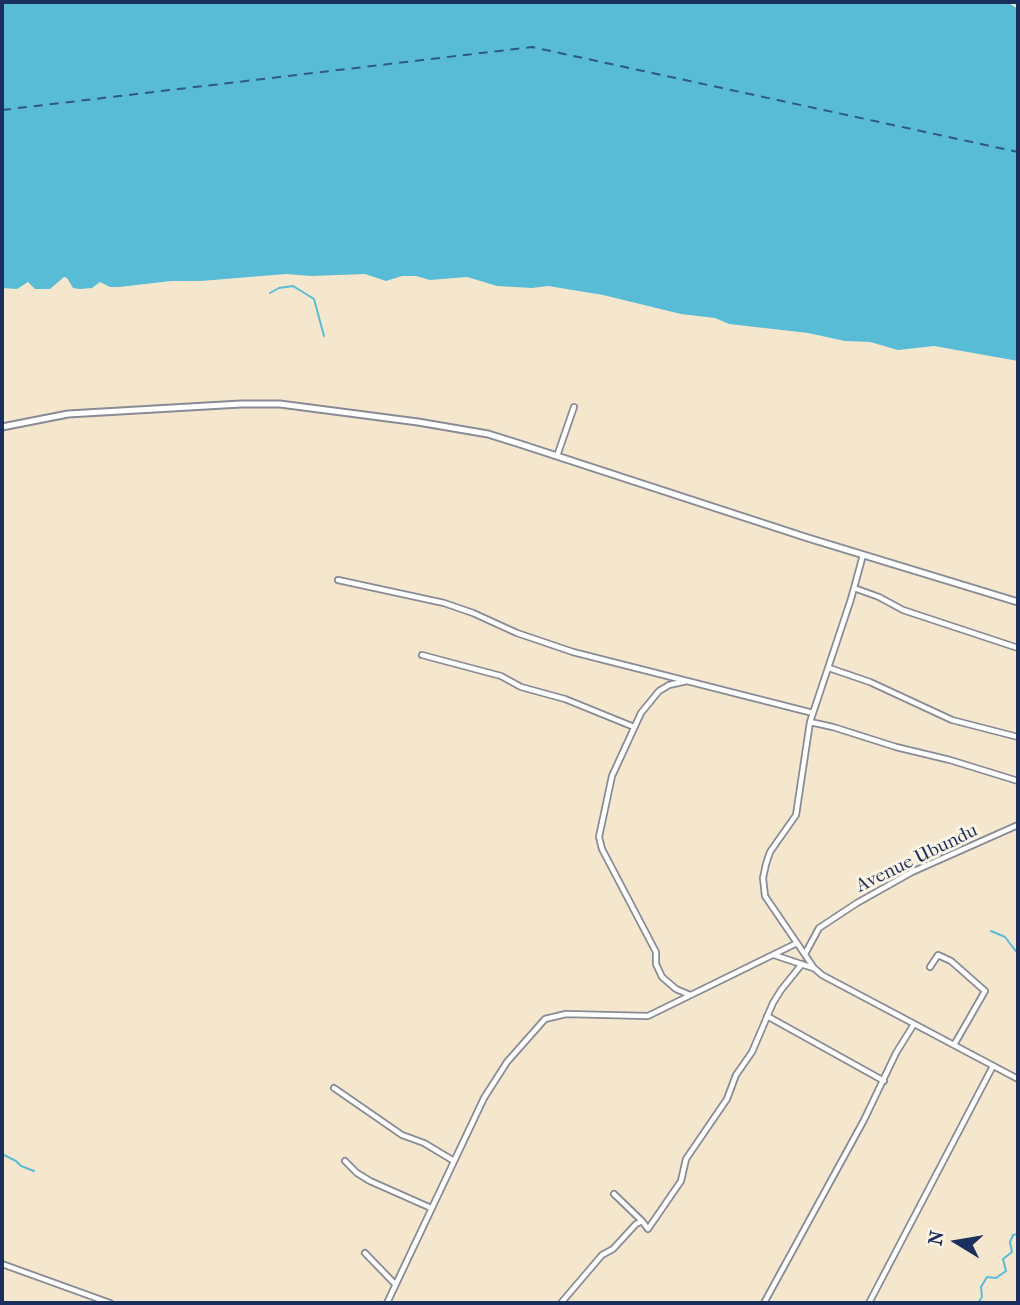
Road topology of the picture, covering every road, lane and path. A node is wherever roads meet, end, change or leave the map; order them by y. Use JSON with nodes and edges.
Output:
{"nodes":[{"id":1,"x":575,"y":407,"type":"dead end"},
{"id":2,"x":2,"y":427,"type":"edge"},
{"id":3,"x":557,"y":456,"type":"junction"},
{"id":4,"x":863,"y":555,"type":"junction"},
{"id":5,"x":338,"y":580,"type":"dead end"},
{"id":6,"x":854,"y":588,"type":"junction"},
{"id":7,"x":1018,"y":602,"type":"edge"},
{"id":8,"x":1018,"y":648,"type":"edge"},
{"id":9,"x":422,"y":655,"type":"dead end"},
{"id":10,"x":829,"y":668,"type":"junction"},
{"id":11,"x":688,"y":681,"type":"junction"},
{"id":12,"x":813,"y":713,"type":"junction"},
{"id":13,"x":810,"y":722,"type":"junction"},
{"id":14,"x":634,"y":727,"type":"junction"},
{"id":15,"x":1018,"y":737,"type":"edge"},
{"id":16,"x":1018,"y":781,"type":"edge"},
{"id":17,"x":1018,"y":825,"type":"edge"},
{"id":18,"x":797,"y":943,"type":"junction"},
{"id":19,"x":805,"y":954,"type":"junction"},
{"id":20,"x":774,"y":955,"type":"junction"},
{"id":21,"x":802,"y":964,"type":"junction"},
{"id":22,"x":930,"y":967,"type":"dead end"},
{"id":23,"x":814,"y":968,"type":"junction"},
{"id":24,"x":691,"y":996,"type":"junction"},
{"id":25,"x":767,"y":1016,"type":"junction"},
{"id":26,"x":914,"y":1024,"type":"junction"},
{"id":27,"x":954,"y":1045,"type":"junction"},
{"id":28,"x":993,"y":1066,"type":"junction"},
{"id":29,"x":1018,"y":1079,"type":"edge"},
{"id":30,"x":884,"y":1081,"type":"junction"},
{"id":31,"x":334,"y":1088,"type":"dead end"},
{"id":32,"x":345,"y":1161,"type":"dead end"},
{"id":33,"x":453,"y":1161,"type":"junction"},
{"id":34,"x":614,"y":1194,"type":"dead end"},
{"id":35,"x":431,"y":1208,"type":"junction"},
{"id":36,"x":642,"y":1222,"type":"junction"},
{"id":37,"x":365,"y":1253,"type":"dead end"},
{"id":38,"x":2,"y":1264,"type":"edge"},
{"id":39,"x":394,"y":1283,"type":"junction"},
{"id":40,"x":110,"y":1303,"type":"edge"},
{"id":41,"x":387,"y":1303,"type":"edge"},
{"id":42,"x":561,"y":1303,"type":"edge"},
{"id":43,"x":764,"y":1303,"type":"edge"},
{"id":44,"x":869,"y":1303,"type":"edge"}],
"edges":[{"from":1,"to":3,"type":"street"},
{"from":2,"to":3,"type":"street"},
{"from":3,"to":4,"type":"street"},
{"from":4,"to":6,"type":"street"},
{"from":4,"to":7,"type":"street"},
{"from":5,"to":11,"type":"street"},
{"from":6,"to":8,"type":"street"},
{"from":6,"to":10,"type":"street"},
{"from":9,"to":14,"type":"street"},
{"from":10,"to":12,"type":"street"},
{"from":10,"to":15,"type":"street"},
{"from":11,"to":12,"type":"street"},
{"from":11,"to":14,"type":"street"},
{"from":12,"to":13,"type":"street"},
{"from":13,"to":16,"type":"street"},
{"from":13,"to":18,"type":"street"},
{"from":14,"to":24,"type":"street"},
{"from":17,"to":19,"type":"street","name":"Avenue Ubundu"},
{"from":18,"to":19,"type":"street"},
{"from":18,"to":20,"type":"street"},
{"from":19,"to":23,"type":"street"},
{"from":20,"to":21,"type":"street"},
{"from":20,"to":24,"type":"street"},
{"from":21,"to":23,"type":"street"},
{"from":21,"to":25,"type":"street"},
{"from":22,"to":27,"type":"street"},
{"from":23,"to":26,"type":"street"},
{"from":24,"to":33,"type":"street"},
{"from":25,"to":30,"type":"street"},
{"from":25,"to":36,"type":"street"},
{"from":26,"to":27,"type":"street"},
{"from":26,"to":30,"type":"street"},
{"from":27,"to":28,"type":"street"},
{"from":28,"to":29,"type":"street"},
{"from":28,"to":44,"type":"street"},
{"from":30,"to":43,"type":"street"},
{"from":31,"to":33,"type":"street"},
{"from":32,"to":35,"type":"street"},
{"from":33,"to":35,"type":"street"},
{"from":34,"to":36,"type":"street"},
{"from":35,"to":39,"type":"street"},
{"from":36,"to":42,"type":"street"},
{"from":37,"to":39,"type":"street"},
{"from":38,"to":40,"type":"street"},
{"from":39,"to":41,"type":"street"}]}
